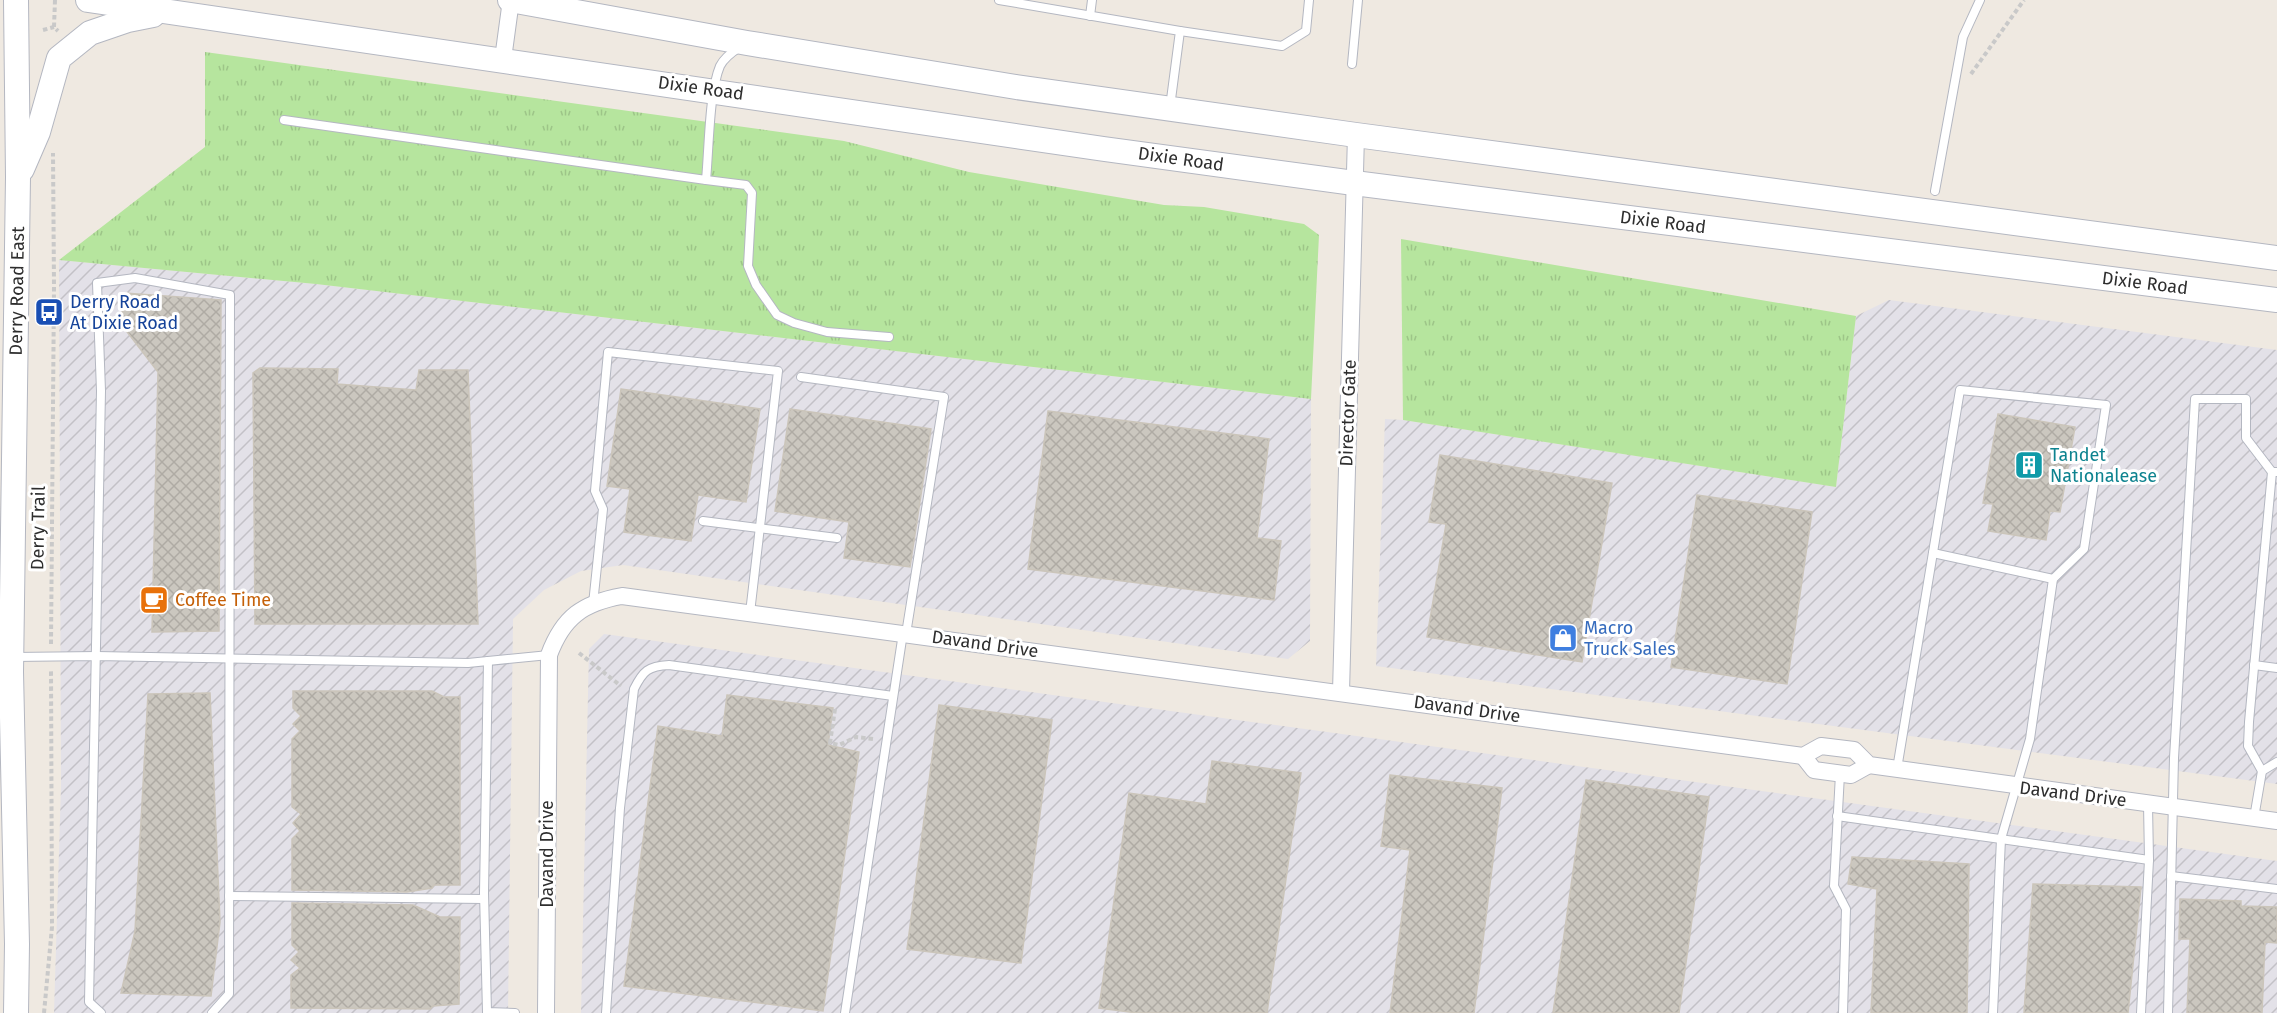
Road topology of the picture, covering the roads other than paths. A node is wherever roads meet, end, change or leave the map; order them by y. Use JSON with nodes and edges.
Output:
{"nodes":[{"id":1,"x":16,"y":0,"type":"edge"},
{"id":2,"x":88,"y":0,"type":"edge"},
{"id":3,"x":511,"y":0,"type":"edge"},
{"id":4,"x":999,"y":0,"type":"edge"},
{"id":5,"x":1092,"y":0,"type":"edge"},
{"id":6,"x":1309,"y":0,"type":"edge"},
{"id":7,"x":1358,"y":0,"type":"edge"},
{"id":8,"x":1980,"y":0,"type":"edge"},
{"id":9,"x":164,"y":12,"type":"junction"},
{"id":10,"x":1090,"y":16,"type":"junction"},
{"id":11,"x":1180,"y":31,"type":"junction"},
{"id":12,"x":747,"y":43,"type":"junction"},
{"id":13,"x":503,"y":59,"type":"junction"},
{"id":14,"x":1352,"y":64,"type":"dead end"},
{"id":15,"x":714,"y":90,"type":"junction"},
{"id":16,"x":1170,"y":108,"type":"junction"},
{"id":17,"x":284,"y":120,"type":"dead end"},
{"id":18,"x":1356,"y":135,"type":"junction"},
{"id":19,"x":18,"y":177,"type":"junction"},
{"id":20,"x":706,"y":180,"type":"junction"},
{"id":21,"x":1354,"y":183,"type":"junction"},
{"id":22,"x":1935,"y":191,"type":"dead end"},
{"id":23,"x":2277,"y":258,"type":"edge"},
{"id":24,"x":2277,"y":300,"type":"edge"},
{"id":25,"x":889,"y":338,"type":"dead end"},
{"id":26,"x":801,"y":377,"type":"dead end"},
{"id":27,"x":2274,"y":472,"type":"edge"},
{"id":28,"x":704,"y":521,"type":"dead end"},
{"id":29,"x":760,"y":528,"type":"junction"},
{"id":30,"x":837,"y":538,"type":"dead end"},
{"id":31,"x":1933,"y":553,"type":"junction"},
{"id":32,"x":2053,"y":579,"type":"junction"},
{"id":33,"x":592,"y":604,"type":"junction"},
{"id":34,"x":750,"y":613,"type":"junction"},
{"id":35,"x":904,"y":634,"type":"junction"},
{"id":36,"x":549,"y":655,"type":"junction"},
{"id":37,"x":97,"y":656,"type":"junction"},
{"id":38,"x":12,"y":657,"type":"junction"},
{"id":39,"x":230,"y":658,"type":"junction"},
{"id":40,"x":488,"y":661,"type":"junction"},
{"id":41,"x":2254,"y":665,"type":"junction"},
{"id":42,"x":2277,"y":668,"type":"edge"},
{"id":43,"x":1341,"y":692,"type":"junction"},
{"id":44,"x":893,"y":696,"type":"junction"},
{"id":45,"x":1803,"y":756,"type":"junction"},
{"id":46,"x":2277,"y":762,"type":"edge"},
{"id":47,"x":1869,"y":765,"type":"junction"},
{"id":48,"x":1897,"y":769,"type":"junction"},
{"id":49,"x":2262,"y":771,"type":"junction"},
{"id":50,"x":1840,"y":774,"type":"junction"},
{"id":51,"x":2015,"y":787,"type":"junction"},
{"id":52,"x":2148,"y":804,"type":"junction"},
{"id":53,"x":2173,"y":807,"type":"junction"},
{"id":54,"x":1838,"y":816,"type":"junction"},
{"id":55,"x":2253,"y":818,"type":"junction"},
{"id":56,"x":2277,"y":821,"type":"edge"},
{"id":57,"x":2001,"y":839,"type":"junction"},
{"id":58,"x":2148,"y":860,"type":"junction"},
{"id":59,"x":2171,"y":876,"type":"junction"},
{"id":60,"x":2277,"y":889,"type":"edge"},
{"id":61,"x":229,"y":896,"type":"junction"},
{"id":62,"x":484,"y":899,"type":"junction"},
{"id":63,"x":487,"y":1012,"type":"edge"},
{"id":64,"x":16,"y":1013,"type":"edge"},
{"id":65,"x":100,"y":1013,"type":"edge"},
{"id":66,"x":212,"y":1013,"type":"edge"},
{"id":67,"x":515,"y":1013,"type":"edge"},
{"id":68,"x":546,"y":1013,"type":"edge"},
{"id":69,"x":606,"y":1013,"type":"edge"},
{"id":70,"x":845,"y":1013,"type":"edge"},
{"id":71,"x":1843,"y":1013,"type":"edge"},
{"id":72,"x":1993,"y":1013,"type":"edge"},
{"id":73,"x":2141,"y":1013,"type":"edge"},
{"id":74,"x":2168,"y":1013,"type":"edge"}],
"edges":[{"from":1,"to":19,"type":"main road","name":"Derry Road East"},
{"from":2,"to":9,"type":"main road","name":"Dixie Road"},
{"from":3,"to":12,"type":"main road"},
{"from":3,"to":13,"type":"street"},
{"from":4,"to":10,"type":"lane"},
{"from":5,"to":10,"type":"lane"},
{"from":6,"to":11,"type":"lane"},
{"from":7,"to":14,"type":"lane"},
{"from":8,"to":22,"type":"lane"},
{"from":9,"to":13,"type":"main road","name":"Dixie Road"},
{"from":9,"to":19,"type":"main road"},
{"from":10,"to":11,"type":"lane"},
{"from":11,"to":16,"type":"lane"},
{"from":12,"to":15,"type":"lane"},
{"from":12,"to":16,"type":"main road"},
{"from":13,"to":15,"type":"main road","name":"Dixie Road"},
{"from":15,"to":20,"type":"lane"},
{"from":15,"to":21,"type":"main road","name":"Dixie Road"},
{"from":16,"to":18,"type":"main road"},
{"from":17,"to":20,"type":"lane"},
{"from":18,"to":21,"type":"street","name":"Director Gate"},
{"from":18,"to":23,"type":"main road"},
{"from":19,"to":38,"type":"main road","name":"Derry Road East"},
{"from":20,"to":25,"type":"lane"},
{"from":21,"to":24,"type":"main road","name":"Dixie Road"},
{"from":21,"to":43,"type":"street","name":"Director Gate"},
{"from":26,"to":35,"type":"lane"},
{"from":27,"to":41,"type":"lane"},
{"from":27,"to":53,"type":"lane"},
{"from":28,"to":29,"type":"lane"},
{"from":29,"to":30,"type":"lane"},
{"from":29,"to":33,"type":"lane"},
{"from":29,"to":34,"type":"lane"},
{"from":31,"to":32,"type":"lane"},
{"from":31,"to":32,"type":"lane"},
{"from":31,"to":48,"type":"lane"},
{"from":32,"to":51,"type":"lane"},
{"from":33,"to":34,"type":"street","name":"Davand Drive"},
{"from":33,"to":36,"type":"street","name":"Davand Drive"},
{"from":34,"to":35,"type":"street","name":"Davand Drive"},
{"from":35,"to":43,"type":"street","name":"Davand Drive"},
{"from":35,"to":44,"type":"lane"},
{"from":36,"to":40,"type":"lane"},
{"from":36,"to":68,"type":"street","name":"Davand Drive"},
{"from":37,"to":38,"type":"lane"},
{"from":37,"to":39,"type":"lane"},
{"from":37,"to":39,"type":"lane"},
{"from":37,"to":65,"type":"lane"},
{"from":38,"to":64,"type":"main road","name":"Derry Road East"},
{"from":39,"to":40,"type":"lane"},
{"from":39,"to":61,"type":"lane"},
{"from":40,"to":62,"type":"lane"},
{"from":41,"to":42,"type":"lane"},
{"from":41,"to":49,"type":"lane"},
{"from":43,"to":45,"type":"street","name":"Davand Drive"},
{"from":44,"to":69,"type":"lane"},
{"from":44,"to":70,"type":"lane"},
{"from":45,"to":47,"type":"street","name":"Davand Drive"},
{"from":45,"to":50,"type":"street","name":"Davand Drive"},
{"from":46,"to":49,"type":"lane"},
{"from":47,"to":48,"type":"street","name":"Davand Drive"},
{"from":47,"to":50,"type":"street","name":"Davand Drive"},
{"from":48,"to":51,"type":"street","name":"Davand Drive"},
{"from":49,"to":55,"type":"lane"},
{"from":50,"to":54,"type":"lane"},
{"from":51,"to":52,"type":"street","name":"Davand Drive"},
{"from":51,"to":57,"type":"lane"},
{"from":52,"to":53,"type":"street","name":"Davand Drive"},
{"from":52,"to":58,"type":"lane"},
{"from":53,"to":55,"type":"street","name":"Davand Drive"},
{"from":53,"to":59,"type":"lane"},
{"from":54,"to":57,"type":"lane"},
{"from":54,"to":71,"type":"lane"},
{"from":55,"to":56,"type":"street","name":"Davand Drive"},
{"from":57,"to":58,"type":"lane"},
{"from":57,"to":72,"type":"lane"},
{"from":58,"to":73,"type":"lane"},
{"from":59,"to":60,"type":"lane"},
{"from":59,"to":74,"type":"lane"},
{"from":61,"to":62,"type":"lane"},
{"from":61,"to":66,"type":"lane"},
{"from":62,"to":63,"type":"lane"},
{"from":63,"to":67,"type":"lane"}]}
